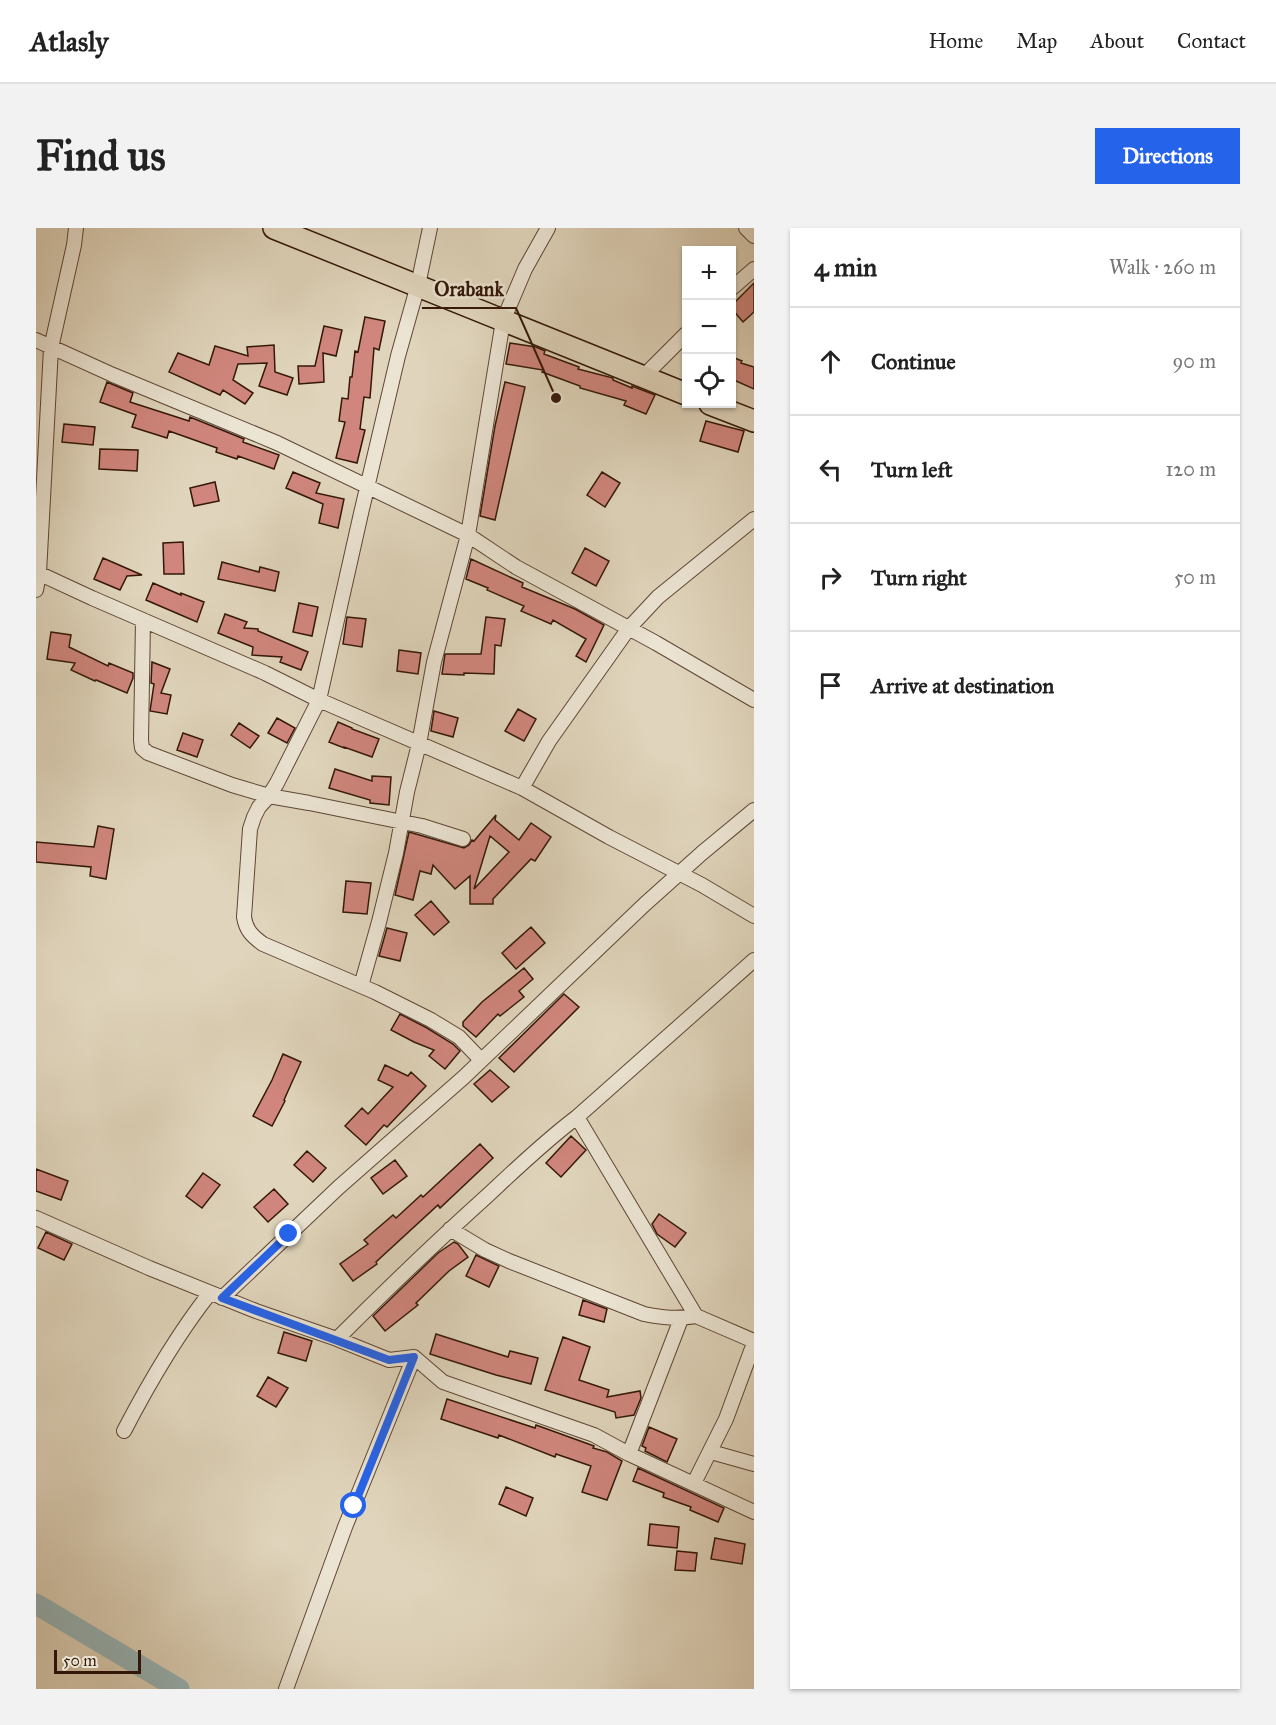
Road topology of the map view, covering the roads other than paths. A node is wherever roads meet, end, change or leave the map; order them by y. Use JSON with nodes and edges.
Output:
{"nodes":[{"id":1,"x":76,"y":228,"type":"edge"},
{"id":2,"x":274,"y":228,"type":"edge"},
{"id":3,"x":430,"y":228,"type":"edge"},
{"id":4,"x":548,"y":228,"type":"edge"},
{"id":5,"x":746,"y":228,"type":"edge"},
{"id":6,"x":754,"y":236,"type":"edge"},
{"id":7,"x":754,"y":269,"type":"edge"},
{"id":8,"x":418,"y":285,"type":"junction"},
{"id":9,"x":736,"y":285,"type":"edge"},
{"id":10,"x":503,"y":321,"type":"junction"},
{"id":11,"x":682,"y":339,"type":"edge"},
{"id":12,"x":36,"y":340,"type":"edge"},
{"id":13,"x":51,"y":348,"type":"junction"},
{"id":14,"x":643,"y":377,"type":"junction"},
{"id":15,"x":682,"y":392,"type":"edge"},
{"id":16,"x":720,"y":408,"type":"edge"},
{"id":17,"x":754,"y":421,"type":"edge"},
{"id":18,"x":40,"y":483,"type":"edge"},
{"id":19,"x":368,"y":487,"type":"junction"},
{"id":20,"x":754,"y":519,"type":"edge"},
{"id":21,"x":468,"y":535,"type":"junction"},
{"id":22,"x":38,"y":572,"type":"edge"},
{"id":23,"x":36,"y":590,"type":"edge"},
{"id":24,"x":143,"y":620,"type":"junction"},
{"id":25,"x":629,"y":628,"type":"junction"},
{"id":26,"x":319,"y":700,"type":"junction"},
{"id":27,"x":754,"y":700,"type":"edge"},
{"id":28,"x":419,"y":744,"type":"junction"},
{"id":29,"x":522,"y":788,"type":"junction"},
{"id":30,"x":269,"y":796,"type":"junction"},
{"id":31,"x":754,"y":810,"type":"edge"},
{"id":32,"x":401,"y":822,"type":"junction"},
{"id":33,"x":463,"y":839,"type":"dead end"},
{"id":34,"x":680,"y":873,"type":"junction"},
{"id":35,"x":754,"y":916,"type":"edge"},
{"id":36,"x":754,"y":960,"type":"edge"},
{"id":37,"x":361,"y":986,"type":"junction"},
{"id":38,"x":481,"y":1060,"type":"junction"},
{"id":39,"x":577,"y":1117,"type":"junction"},
{"id":40,"x":36,"y":1218,"type":"edge"},
{"id":41,"x":450,"y":1229,"type":"junction"},
{"id":42,"x":216,"y":1295,"type":"junction"},
{"id":43,"x":696,"y":1316,"type":"junction"},
{"id":44,"x":681,"y":1319,"type":"junction"},
{"id":45,"x":338,"y":1339,"type":"junction"},
{"id":46,"x":754,"y":1342,"type":"edge"},
{"id":47,"x":414,"y":1357,"type":"junction"},
{"id":48,"x":124,"y":1431,"type":"dead end"},
{"id":49,"x":711,"y":1452,"type":"junction"},
{"id":50,"x":629,"y":1454,"type":"junction"},
{"id":51,"x":754,"y":1464,"type":"edge"},
{"id":52,"x":694,"y":1483,"type":"junction"},
{"id":53,"x":754,"y":1512,"type":"edge"},
{"id":54,"x":286,"y":1689,"type":"edge"}],
"edges":[{"from":1,"to":13,"type":"street"},
{"from":2,"to":8,"type":"main road"},
{"from":3,"to":8,"type":"street"},
{"from":4,"to":10,"type":"street"},
{"from":5,"to":6,"type":"street"},
{"from":7,"to":9,"type":"street"},
{"from":8,"to":10,"type":"main road"},
{"from":8,"to":19,"type":"street"},
{"from":10,"to":14,"type":"main road"},
{"from":10,"to":21,"type":"street"},
{"from":11,"to":14,"type":"street"},
{"from":12,"to":13,"type":"street"},
{"from":13,"to":18,"type":"street"},
{"from":13,"to":19,"type":"street"},
{"from":14,"to":15,"type":"main road"},
{"from":16,"to":17,"type":"main road"},
{"from":18,"to":22,"type":"street"},
{"from":19,"to":21,"type":"street"},
{"from":19,"to":26,"type":"street"},
{"from":20,"to":25,"type":"street"},
{"from":21,"to":25,"type":"street"},
{"from":21,"to":28,"type":"street"},
{"from":22,"to":23,"type":"street"},
{"from":22,"to":24,"type":"street"},
{"from":24,"to":26,"type":"street"},
{"from":24,"to":30,"type":"street"},
{"from":25,"to":27,"type":"street"},
{"from":25,"to":29,"type":"street"},
{"from":26,"to":28,"type":"street"},
{"from":26,"to":30,"type":"street"},
{"from":28,"to":29,"type":"street"},
{"from":28,"to":32,"type":"street"},
{"from":29,"to":34,"type":"street"},
{"from":30,"to":32,"type":"street"},
{"from":30,"to":37,"type":"street"},
{"from":31,"to":34,"type":"street"},
{"from":32,"to":33,"type":"street"},
{"from":32,"to":37,"type":"street"},
{"from":34,"to":35,"type":"street"},
{"from":34,"to":38,"type":"street"},
{"from":36,"to":39,"type":"street"},
{"from":37,"to":38,"type":"street"},
{"from":38,"to":42,"type":"street"},
{"from":39,"to":41,"type":"street"},
{"from":39,"to":43,"type":"street"},
{"from":40,"to":42,"type":"street"},
{"from":41,"to":44,"type":"street"},
{"from":41,"to":45,"type":"street"},
{"from":42,"to":45,"type":"street"},
{"from":42,"to":48,"type":"street"},
{"from":43,"to":44,"type":"street"},
{"from":43,"to":46,"type":"street"},
{"from":44,"to":50,"type":"street"},
{"from":45,"to":47,"type":"street"},
{"from":46,"to":49,"type":"street"},
{"from":47,"to":50,"type":"street"},
{"from":47,"to":54,"type":"street"},
{"from":49,"to":51,"type":"street"},
{"from":49,"to":52,"type":"street"},
{"from":50,"to":52,"type":"street"},
{"from":52,"to":53,"type":"street"}]}
